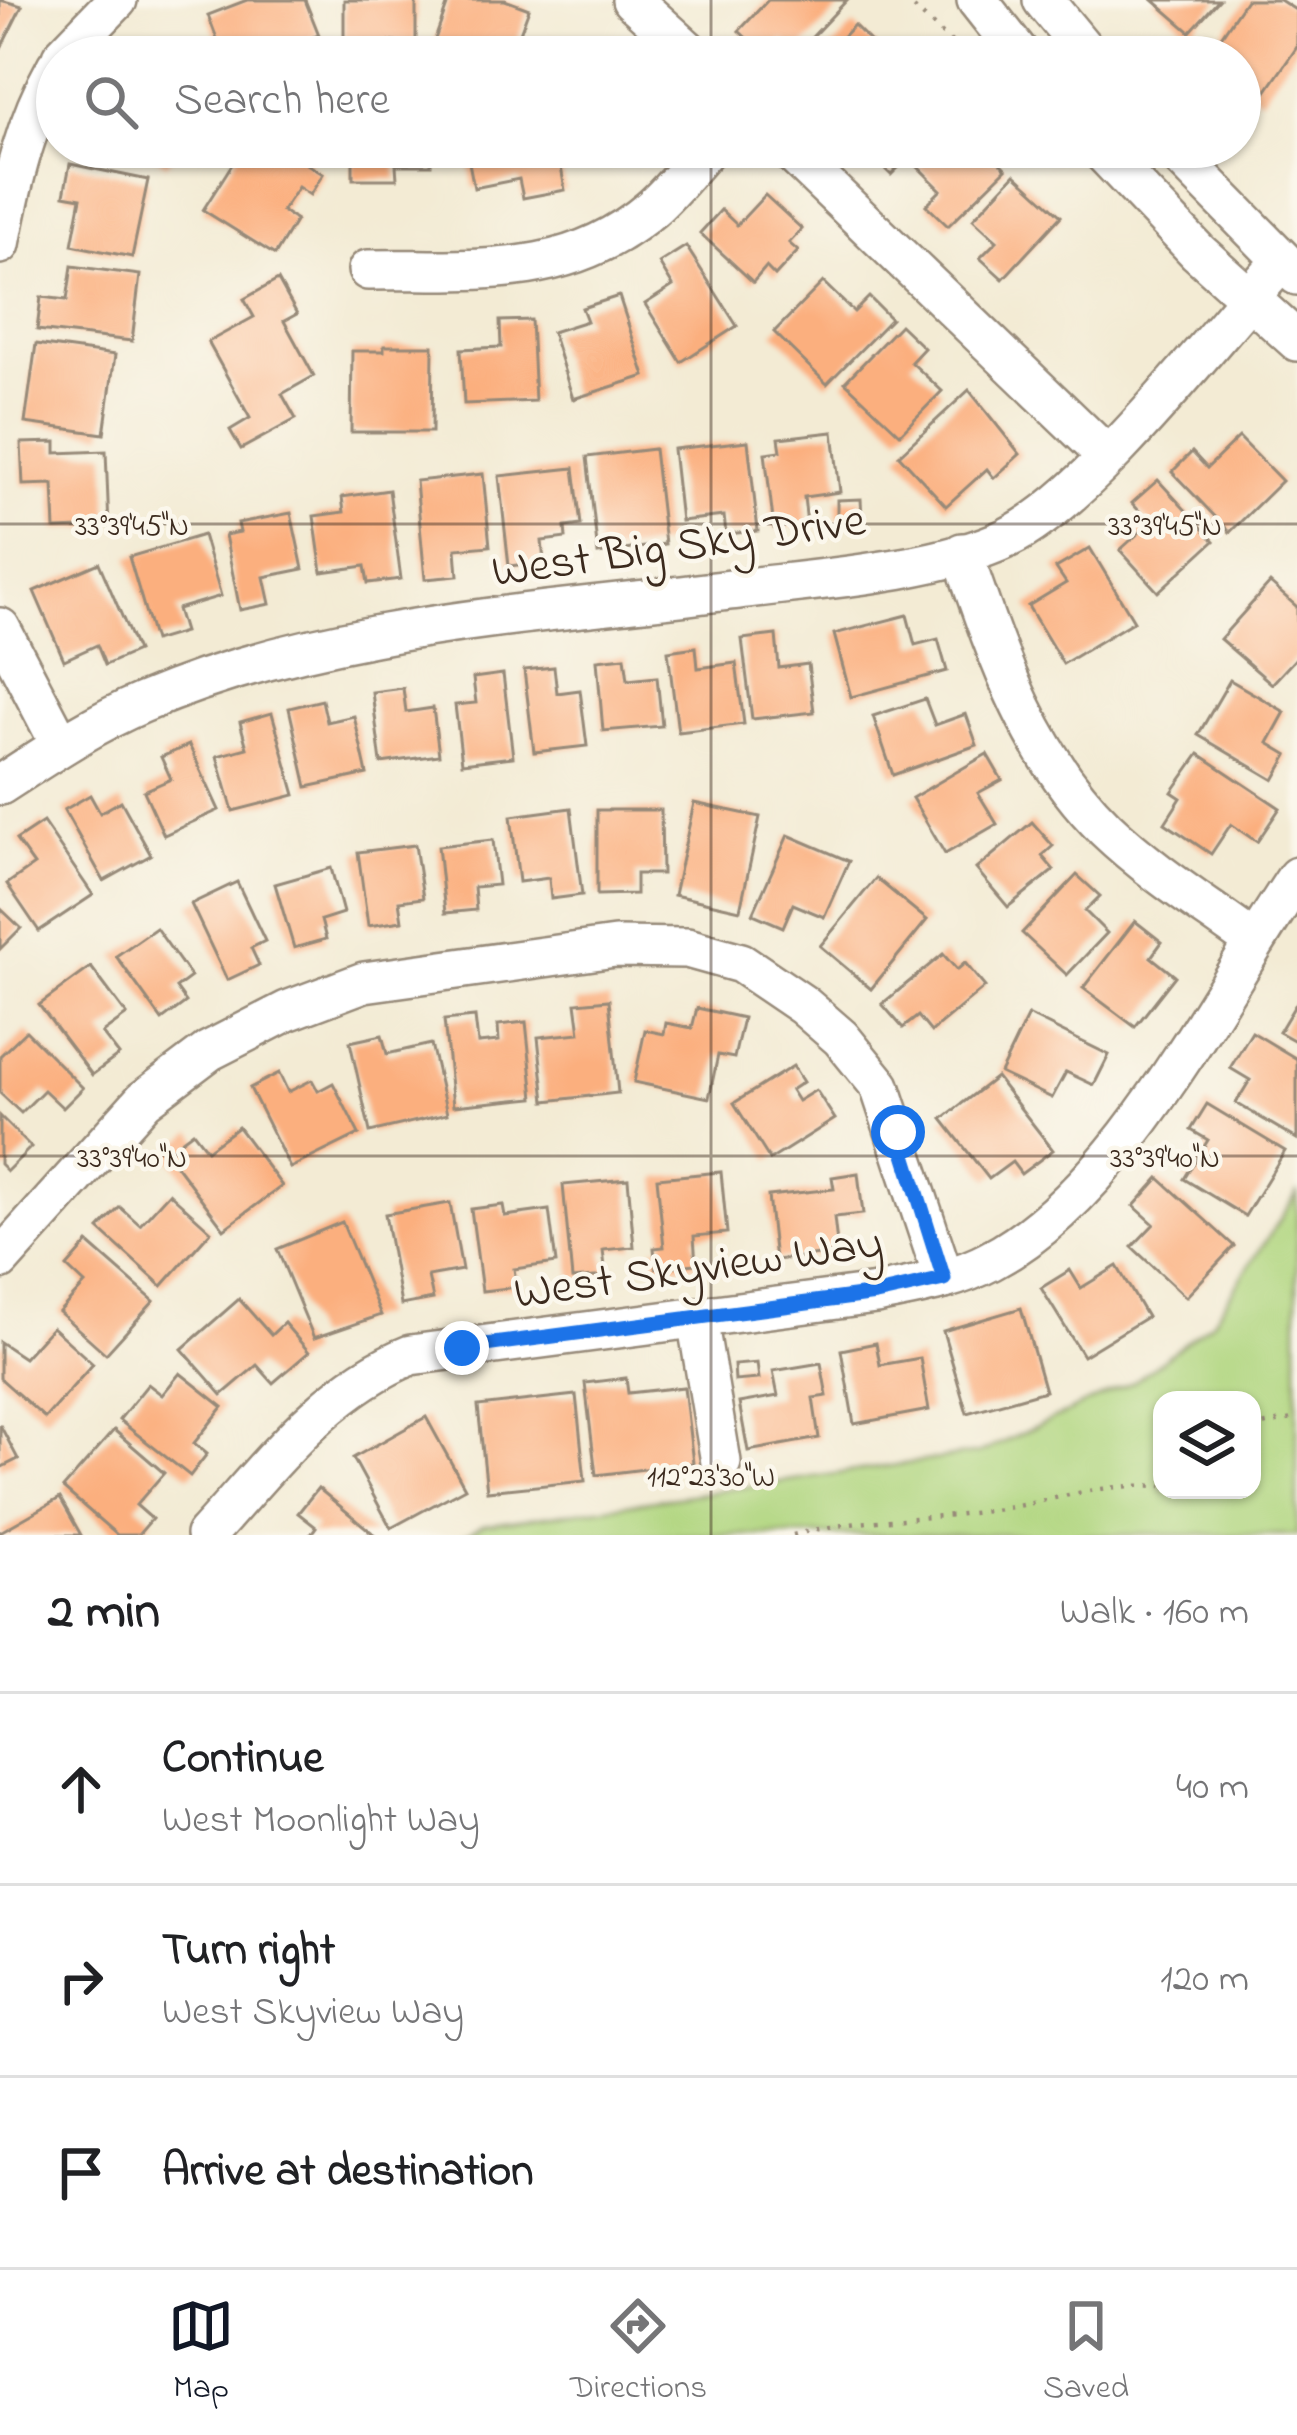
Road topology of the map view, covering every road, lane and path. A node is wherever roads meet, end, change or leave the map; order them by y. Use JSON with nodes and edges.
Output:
{"nodes":[{"id":1,"x":117,"y":0,"type":"edge"},
{"id":2,"x":632,"y":0,"type":"edge"},
{"id":3,"x":905,"y":0,"type":"edge"},
{"id":4,"x":977,"y":0,"type":"edge"},
{"id":5,"x":1043,"y":0,"type":"edge"},
{"id":6,"x":82,"y":36,"type":"edge"},
{"id":7,"x":672,"y":36,"type":"edge"},
{"id":8,"x":945,"y":36,"type":"edge"},
{"id":9,"x":1005,"y":36,"type":"edge"},
{"id":10,"x":1073,"y":36,"type":"edge"},
{"id":11,"x":36,"y":104,"type":"edge"},
{"id":12,"x":689,"y":168,"type":"edge"},
{"id":13,"x":808,"y":168,"type":"edge"},
{"id":14,"x":1119,"y":168,"type":"edge"},
{"id":15,"x":1191,"y":168,"type":"edge"},
{"id":16,"x":0,"y":244,"type":"edge"},
{"id":17,"x":1289,"y":268,"type":"edge"},
{"id":18,"x":368,"y":270,"type":"dead end"},
{"id":19,"x":1248,"y":297,"type":"junction"},
{"id":20,"x":1297,"y":341,"type":"edge"},
{"id":21,"x":1106,"y":455,"type":"junction"},
{"id":22,"x":962,"y":553,"type":"junction"},
{"id":23,"x":0,"y":628,"type":"edge"},
{"id":24,"x":61,"y":746,"type":"junction"},
{"id":25,"x":0,"y":785,"type":"edge"},
{"id":26,"x":1297,"y":877,"type":"edge"},
{"id":27,"x":1253,"y":941,"type":"junction"},
{"id":28,"x":0,"y":1260,"type":"edge"},
{"id":29,"x":944,"y":1279,"type":"junction"},
{"id":30,"x":697,"y":1318,"type":"junction"},
{"id":31,"x":1297,"y":1418,"type":"edge"},
{"id":32,"x":1261,"y":1425,"type":"edge"},
{"id":33,"x":721,"y":1462,"type":"dead end"},
{"id":34,"x":1153,"y":1486,"type":"edge"},
{"id":35,"x":206,"y":1535,"type":"edge"},
{"id":36,"x":793,"y":1535,"type":"edge"}],
"edges":[{"from":1,"to":6,"type":"street"},
{"from":2,"to":7,"type":"street"},
{"from":3,"to":8,"type":"path"},
{"from":4,"to":9,"type":"street"},
{"from":5,"to":10,"type":"street"},
{"from":11,"to":16,"type":"street"},
{"from":12,"to":18,"type":"street"},
{"from":13,"to":21,"type":"street"},
{"from":14,"to":19,"type":"street"},
{"from":15,"to":17,"type":"street"},
{"from":17,"to":19,"type":"street","name":"West Big Sky Drive"},
{"from":19,"to":20,"type":"street"},
{"from":19,"to":21,"type":"street","name":"West Big Sky Drive"},
{"from":21,"to":22,"type":"street","name":"West Big Sky Drive"},
{"from":22,"to":24,"type":"street","name":"West Big Sky Drive"},
{"from":22,"to":27,"type":"street"},
{"from":23,"to":24,"type":"street"},
{"from":24,"to":25,"type":"street","name":"West Big Sky Drive"},
{"from":26,"to":27,"type":"street","name":"West Skyview Way"},
{"from":27,"to":29,"type":"street","name":"West Skyview Way"},
{"from":28,"to":29,"type":"street"},
{"from":29,"to":30,"type":"street","name":"West Skyview Way"},
{"from":30,"to":33,"type":"street"},
{"from":30,"to":35,"type":"street","name":"West Skyview Way"},
{"from":31,"to":32,"type":"path"},
{"from":34,"to":36,"type":"path"}]}
